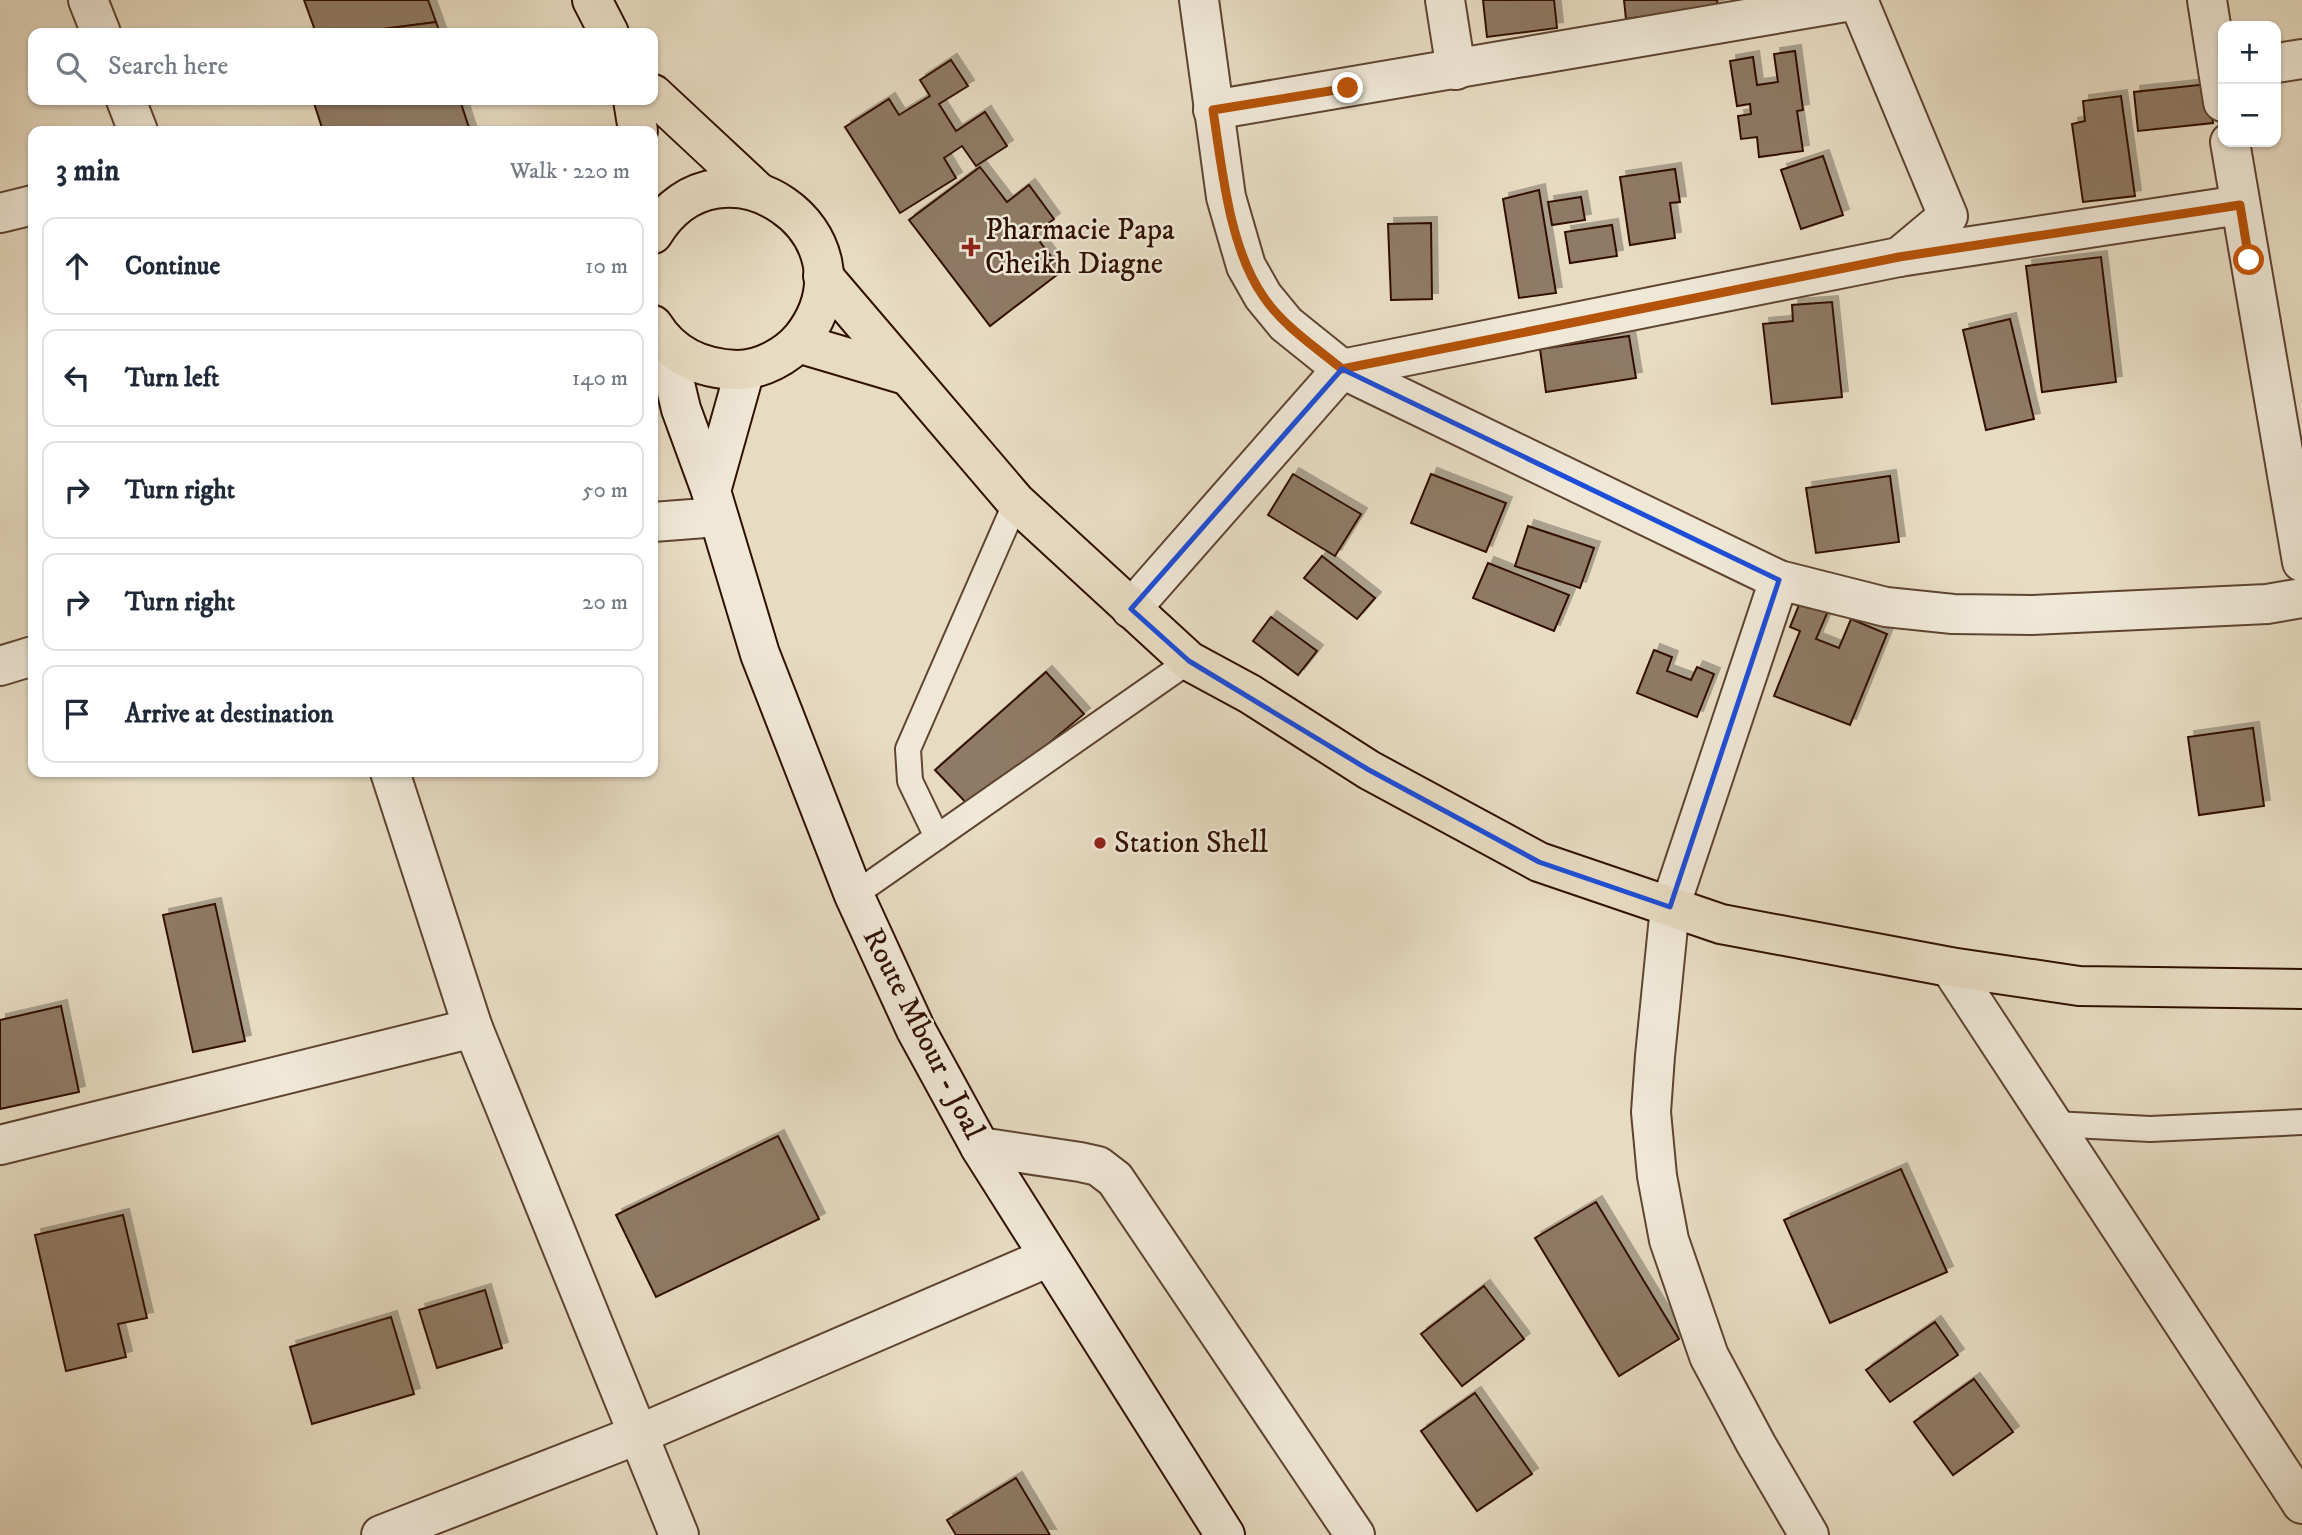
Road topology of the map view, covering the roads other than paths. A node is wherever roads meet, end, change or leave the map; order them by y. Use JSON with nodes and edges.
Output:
{"nodes":[{"id":1,"x":88,"y":0,"type":"edge"},
{"id":2,"x":592,"y":0,"type":"edge"},
{"id":3,"x":1199,"y":0,"type":"edge"},
{"id":4,"x":1445,"y":0,"type":"edge"},
{"id":5,"x":1857,"y":0,"type":"edge"},
{"id":6,"x":2207,"y":0,"type":"edge"},
{"id":7,"x":99,"y":28,"type":"edge"},
{"id":8,"x":606,"y":28,"type":"edge"},
{"id":9,"x":2302,"y":59,"type":"edge"},
{"id":10,"x":2218,"y":60,"type":"edge"},
{"id":11,"x":2281,"y":62,"type":"edge"},
{"id":12,"x":1456,"y":70,"type":"junction"},
{"id":13,"x":658,"y":99,"type":"edge"},
{"id":14,"x":128,"y":105,"type":"edge"},
{"id":15,"x":635,"y":105,"type":"edge"},
{"id":16,"x":1213,"y":110,"type":"junction"},
{"id":17,"x":136,"y":126,"type":"edge"},
{"id":18,"x":637,"y":126,"type":"edge"},
{"id":19,"x":2231,"y":147,"type":"edge"},
{"id":20,"x":758,"y":192,"type":"junction"},
{"id":21,"x":2240,"y":205,"type":"junction"},
{"id":22,"x":28,"y":206,"type":"edge"},
{"id":23,"x":0,"y":213,"type":"edge"},
{"id":24,"x":658,"y":225,"type":"edge"},
{"id":25,"x":1899,"y":257,"type":"junction"},
{"id":26,"x":823,"y":276,"type":"junction"},
{"id":27,"x":659,"y":334,"type":"edge"},
{"id":28,"x":798,"y":343,"type":"junction"},
{"id":29,"x":1342,"y":369,"type":"junction"},
{"id":30,"x":745,"y":370,"type":"junction"},
{"id":31,"x":906,"y":375,"type":"junction"},
{"id":32,"x":1016,"y":502,"type":"junction"},
{"id":33,"x":714,"y":504,"type":"junction"},
{"id":34,"x":658,"y":521,"type":"edge"},
{"id":35,"x":2302,"y":562,"type":"edge"},
{"id":36,"x":1779,"y":580,"type":"junction"},
{"id":37,"x":2302,"y":598,"type":"edge"},
{"id":38,"x":1131,"y":610,"type":"junction"},
{"id":39,"x":28,"y":658,"type":"edge"},
{"id":40,"x":1189,"y":661,"type":"junction"},
{"id":41,"x":0,"y":666,"type":"edge"},
{"id":42,"x":392,"y":777,"type":"edge"},
{"id":43,"x":937,"y":836,"type":"junction"},
{"id":44,"x":854,"y":895,"type":"junction"},
{"id":45,"x":1670,"y":906,"type":"junction"},
{"id":46,"x":1950,"y":967,"type":"junction"},
{"id":47,"x":2302,"y":989,"type":"edge"},
{"id":48,"x":473,"y":1028,"type":"junction"},
{"id":49,"x":2302,"y":1122,"type":"edge"},
{"id":50,"x":2054,"y":1124,"type":"junction"},
{"id":51,"x":0,"y":1145,"type":"edge"},
{"id":52,"x":980,"y":1147,"type":"junction"},
{"id":53,"x":1049,"y":1257,"type":"junction"},
{"id":54,"x":637,"y":1435,"type":"junction"},
{"id":55,"x":2302,"y":1504,"type":"edge"},
{"id":56,"x":380,"y":1535,"type":"edge"},
{"id":57,"x":679,"y":1535,"type":"edge"},
{"id":58,"x":1225,"y":1535,"type":"edge"},
{"id":59,"x":1355,"y":1535,"type":"edge"},
{"id":60,"x":1809,"y":1535,"type":"edge"}],
"edges":[{"from":1,"to":7,"type":"street"},
{"from":2,"to":8,"type":"highway"},
{"from":3,"to":16,"type":"street"},
{"from":4,"to":12,"type":"street"},
{"from":5,"to":12,"type":"street"},
{"from":5,"to":25,"type":"street"},
{"from":6,"to":10,"type":"street"},
{"from":9,"to":11,"type":"street"},
{"from":12,"to":16,"type":"street"},
{"from":13,"to":20,"type":"highway"},
{"from":14,"to":17,"type":"street"},
{"from":15,"to":18,"type":"highway"},
{"from":16,"to":29,"type":"street"},
{"from":19,"to":21,"type":"street"},
{"from":20,"to":24,"type":"highway"},
{"from":20,"to":26,"type":"highway"},
{"from":21,"to":25,"type":"street"},
{"from":21,"to":35,"type":"street"},
{"from":22,"to":23,"type":"street"},
{"from":25,"to":29,"type":"street"},
{"from":26,"to":28,"type":"highway"},
{"from":26,"to":31,"type":"highway"},
{"from":27,"to":30,"type":"highway"},
{"from":27,"to":33,"type":"street","name":"Route Mbour - Joal"},
{"from":28,"to":30,"type":"highway"},
{"from":28,"to":31,"type":"highway"},
{"from":29,"to":36,"type":"street"},
{"from":29,"to":38,"type":"street"},
{"from":30,"to":33,"type":"street"},
{"from":31,"to":32,"type":"highway"},
{"from":32,"to":38,"type":"highway"},
{"from":32,"to":43,"type":"lane"},
{"from":33,"to":34,"type":"street"},
{"from":33,"to":44,"type":"street","name":"Route Mbour - Joal"},
{"from":36,"to":37,"type":"street"},
{"from":36,"to":45,"type":"street"},
{"from":38,"to":40,"type":"highway"},
{"from":39,"to":41,"type":"street"},
{"from":40,"to":43,"type":"lane"},
{"from":40,"to":45,"type":"highway"},
{"from":42,"to":48,"type":"street"},
{"from":43,"to":44,"type":"lane"},
{"from":44,"to":52,"type":"street","name":"Route Mbour - Joal"},
{"from":45,"to":46,"type":"highway"},
{"from":45,"to":60,"type":"street"},
{"from":46,"to":47,"type":"highway"},
{"from":46,"to":50,"type":"street"},
{"from":48,"to":51,"type":"street"},
{"from":48,"to":54,"type":"street"},
{"from":49,"to":50,"type":"lane"},
{"from":50,"to":55,"type":"street"},
{"from":52,"to":53,"type":"street","name":"Route Mbour - Joal"},
{"from":52,"to":59,"type":"street"},
{"from":53,"to":54,"type":"street"},
{"from":53,"to":58,"type":"street","name":"Route Mbour - Joal"},
{"from":54,"to":56,"type":"street"},
{"from":54,"to":57,"type":"street"}]}
